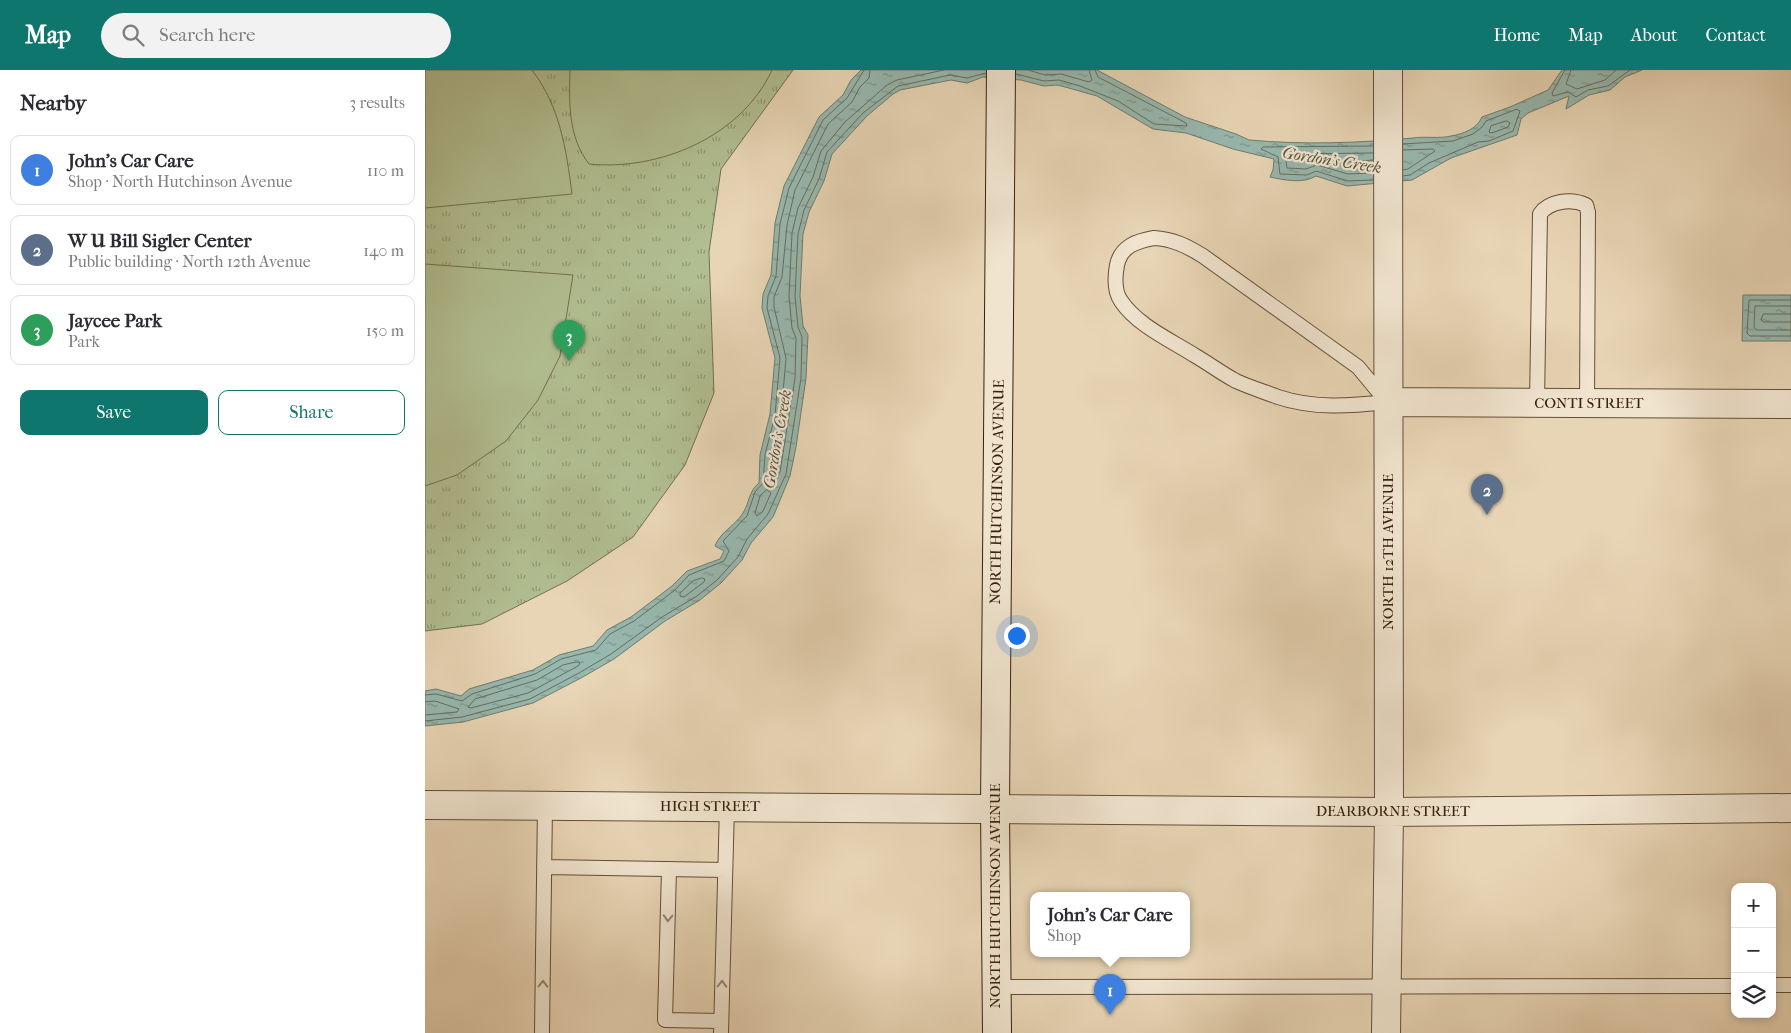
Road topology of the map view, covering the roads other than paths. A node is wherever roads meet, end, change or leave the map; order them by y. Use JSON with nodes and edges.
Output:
{"nodes":[{"id":1,"x":1001,"y":70,"type":"edge"},
{"id":2,"x":1388,"y":70,"type":"edge"},
{"id":3,"x":1387,"y":402,"type":"junction"},
{"id":4,"x":1537,"y":403,"type":"junction"},
{"id":5,"x":1587,"y":403,"type":"junction"},
{"id":6,"x":1791,"y":404,"type":"edge"},
{"id":7,"x":425,"y":805,"type":"edge"},
{"id":8,"x":545,"y":805,"type":"junction"},
{"id":9,"x":727,"y":806,"type":"junction"},
{"id":10,"x":995,"y":808,"type":"junction"},
{"id":11,"x":1791,"y":808,"type":"edge"},
{"id":12,"x":1389,"y":812,"type":"junction"},
{"id":13,"x":544,"y":867,"type":"junction"},
{"id":14,"x":669,"y":869,"type":"junction"},
{"id":15,"x":725,"y":870,"type":"junction"},
{"id":16,"x":1386,"y":986,"type":"junction"},
{"id":17,"x":1731,"y":986,"type":"edge"},
{"id":18,"x":1776,"y":986,"type":"edge"},
{"id":19,"x":1791,"y":986,"type":"edge"},
{"id":20,"x":995,"y":987,"type":"junction"},
{"id":21,"x":721,"y":1027,"type":"edge"},
{"id":22,"x":542,"y":1033,"type":"edge"},
{"id":23,"x":997,"y":1033,"type":"edge"},
{"id":24,"x":1386,"y":1033,"type":"edge"}],
"edges":[{"from":1,"to":10,"type":"street","name":"NORTH HUTCHINSON AVENUE"},
{"from":2,"to":3,"type":"street","name":"NORTH 12TH AVENUE"},
{"from":3,"to":3,"type":"lane"},
{"from":3,"to":4,"type":"street","name":"CONTI STREET"},
{"from":3,"to":12,"type":"street","name":"NORTH 12TH AVENUE"},
{"from":4,"to":5,"type":"street","name":"CONTI STREET"},
{"from":4,"to":5,"type":"lane"},
{"from":5,"to":6,"type":"street","name":"CONTI STREET"},
{"from":7,"to":8,"type":"street","name":"HIGH STREET"},
{"from":8,"to":9,"type":"street","name":"HIGH STREET"},
{"from":8,"to":13,"type":"lane"},
{"from":9,"to":10,"type":"street","name":"HIGH STREET"},
{"from":9,"to":15,"type":"lane"},
{"from":10,"to":12,"type":"street","name":"DEARBORNE STREET"},
{"from":10,"to":20,"type":"street","name":"NORTH HUTCHINSON AVENUE"},
{"from":11,"to":12,"type":"street","name":"DEARBORNE STREET"},
{"from":12,"to":16,"type":"street","name":"NORTH 12TH AVENUE"},
{"from":13,"to":14,"type":"lane"},
{"from":22,"to":13,"type":"lane","one_way":true},
{"from":14,"to":15,"type":"lane"},
{"from":14,"to":21,"type":"lane","one_way":true},
{"from":21,"to":15,"type":"lane","one_way":true},
{"from":16,"to":17,"type":"lane"},
{"from":16,"to":20,"type":"lane"},
{"from":16,"to":24,"type":"street","name":"NORTH 12TH AVENUE"},
{"from":18,"to":19,"type":"lane"},
{"from":20,"to":23,"type":"street","name":"NORTH HUTCHINSON AVENUE"}]}
